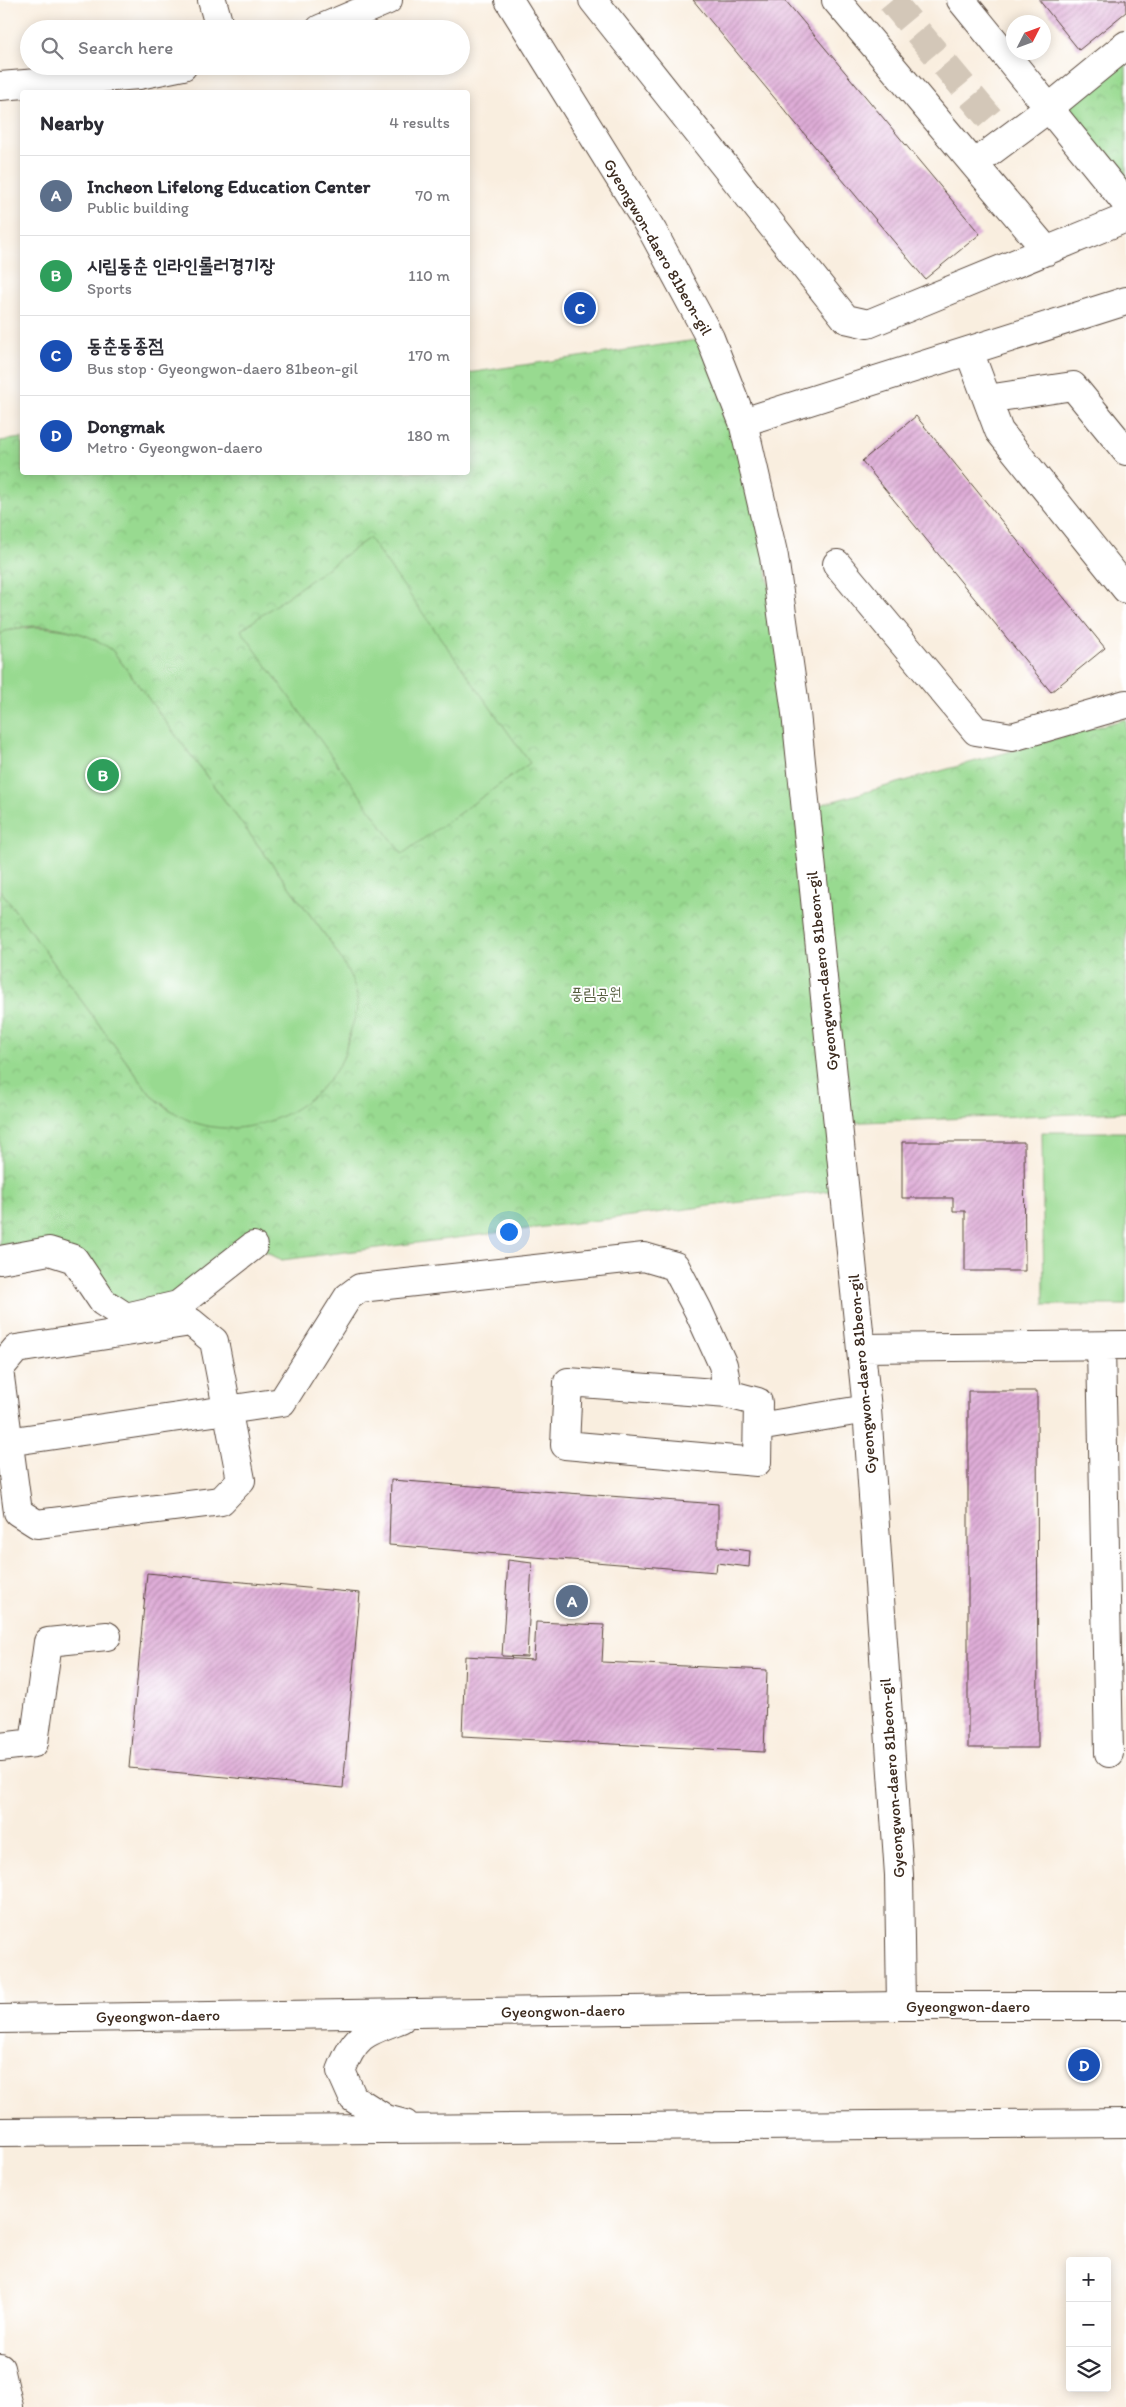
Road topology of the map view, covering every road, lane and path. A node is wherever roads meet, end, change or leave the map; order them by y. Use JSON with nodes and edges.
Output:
{"nodes":[{"id":1,"x":212,"y":0,"type":"edge"},
{"id":2,"x":388,"y":0,"type":"edge"},
{"id":3,"x":509,"y":0,"type":"edge"},
{"id":4,"x":592,"y":0,"type":"edge"},
{"id":5,"x":836,"y":0,"type":"edge"},
{"id":6,"x":961,"y":0,"type":"edge"},
{"id":7,"x":218,"y":20,"type":"edge"},
{"id":8,"x":341,"y":20,"type":"edge"},
{"id":9,"x":1126,"y":45,"type":"edge"},
{"id":10,"x":139,"y":75,"type":"edge"},
{"id":11,"x":0,"y":86,"type":"edge"},
{"id":12,"x":1049,"y":108,"type":"junction"},
{"id":13,"x":974,"y":164,"type":"junction"},
{"id":14,"x":1126,"y":203,"type":"edge"},
{"id":15,"x":1126,"y":218,"type":"edge"},
{"id":16,"x":1047,"y":251,"type":"junction"},
{"id":17,"x":1126,"y":301,"type":"edge"},
{"id":18,"x":969,"y":351,"type":"junction"},
{"id":19,"x":987,"y":399,"type":"junction"},
{"id":20,"x":743,"y":422,"type":"junction"},
{"id":21,"x":1126,"y":451,"type":"edge"},
{"id":22,"x":837,"y":564,"type":"dead end"},
{"id":23,"x":1126,"y":589,"type":"edge"},
{"id":24,"x":1126,"y":704,"type":"edge"},
{"id":25,"x":253,"y":1246,"type":"dead end"},
{"id":26,"x":0,"y":1260,"type":"edge"},
{"id":27,"x":1114,"y":1346,"type":"edge"},
{"id":28,"x":861,"y":1348,"type":"junction"},
{"id":29,"x":0,"y":1368,"type":"edge"},
{"id":30,"x":0,"y":1377,"type":"edge"},
{"id":31,"x":728,"y":1394,"type":"junction"},
{"id":32,"x":227,"y":1408,"type":"junction"},
{"id":33,"x":867,"y":1409,"type":"junction"},
{"id":34,"x":758,"y":1427,"type":"junction"},
{"id":35,"x":4,"y":1442,"type":"edge"},
{"id":36,"x":107,"y":1636,"type":"dead end"},
{"id":37,"x":0,"y":1747,"type":"edge"},
{"id":38,"x":1109,"y":1753,"type":"dead end"},
{"id":39,"x":902,"y":2006,"type":"junction"},
{"id":40,"x":1126,"y":2006,"type":"edge"},
{"id":41,"x":417,"y":2013,"type":"junction"},
{"id":42,"x":0,"y":2019,"type":"edge"},
{"id":43,"x":1126,"y":2123,"type":"edge"},
{"id":44,"x":421,"y":2128,"type":"junction"},
{"id":45,"x":0,"y":2132,"type":"edge"},
{"id":46,"x":0,"y":2368,"type":"edge"},
{"id":47,"x":9,"y":2407,"type":"edge"}],
"edges":[{"from":1,"to":7,"type":"main road"},
{"from":2,"to":8,"type":"main road"},
{"from":3,"to":20,"type":"main road","name":"Gyeongwon-daero 81beon-gil"},
{"from":4,"to":16,"type":"main road"},
{"from":5,"to":13,"type":"main road"},
{"from":6,"to":12,"type":"main road"},
{"from":9,"to":12,"type":"main road"},
{"from":10,"to":11,"type":"main road"},
{"from":12,"to":13,"type":"main road"},
{"from":12,"to":14,"type":"main road"},
{"from":13,"to":16,"type":"main road"},
{"from":15,"to":16,"type":"main road"},
{"from":17,"to":18,"type":"main road"},
{"from":18,"to":19,"type":"main road"},
{"from":18,"to":20,"type":"main road"},
{"from":19,"to":21,"type":"main road"},
{"from":19,"to":23,"type":"main road"},
{"from":20,"to":28,"type":"main road","name":"Gyeongwon-daero 81beon-gil"},
{"from":22,"to":24,"type":"main road"},
{"from":25,"to":26,"type":"main road"},
{"from":27,"to":28,"type":"main road"},
{"from":27,"to":38,"type":"main road"},
{"from":28,"to":33,"type":"main road","name":"Gyeongwon-daero 81beon-gil"},
{"from":29,"to":32,"type":"main road"},
{"from":30,"to":35,"type":"main road"},
{"from":31,"to":32,"type":"main road"},
{"from":31,"to":34,"type":"main road"},
{"from":31,"to":34,"type":"main road"},
{"from":32,"to":35,"type":"main road"},
{"from":32,"to":35,"type":"main road"},
{"from":33,"to":34,"type":"main road"},
{"from":33,"to":39,"type":"main road","name":"Gyeongwon-daero 81beon-gil"},
{"from":36,"to":37,"type":"main road"},
{"from":39,"to":40,"type":"main road","name":"Gyeongwon-daero"},
{"from":39,"to":41,"type":"main road","name":"Gyeongwon-daero"},
{"from":41,"to":42,"type":"main road","name":"Gyeongwon-daero"},
{"from":41,"to":44,"type":"main road"},
{"from":43,"to":44,"type":"main road"},
{"from":44,"to":45,"type":"main road"},
{"from":46,"to":47,"type":"main road"}]}
